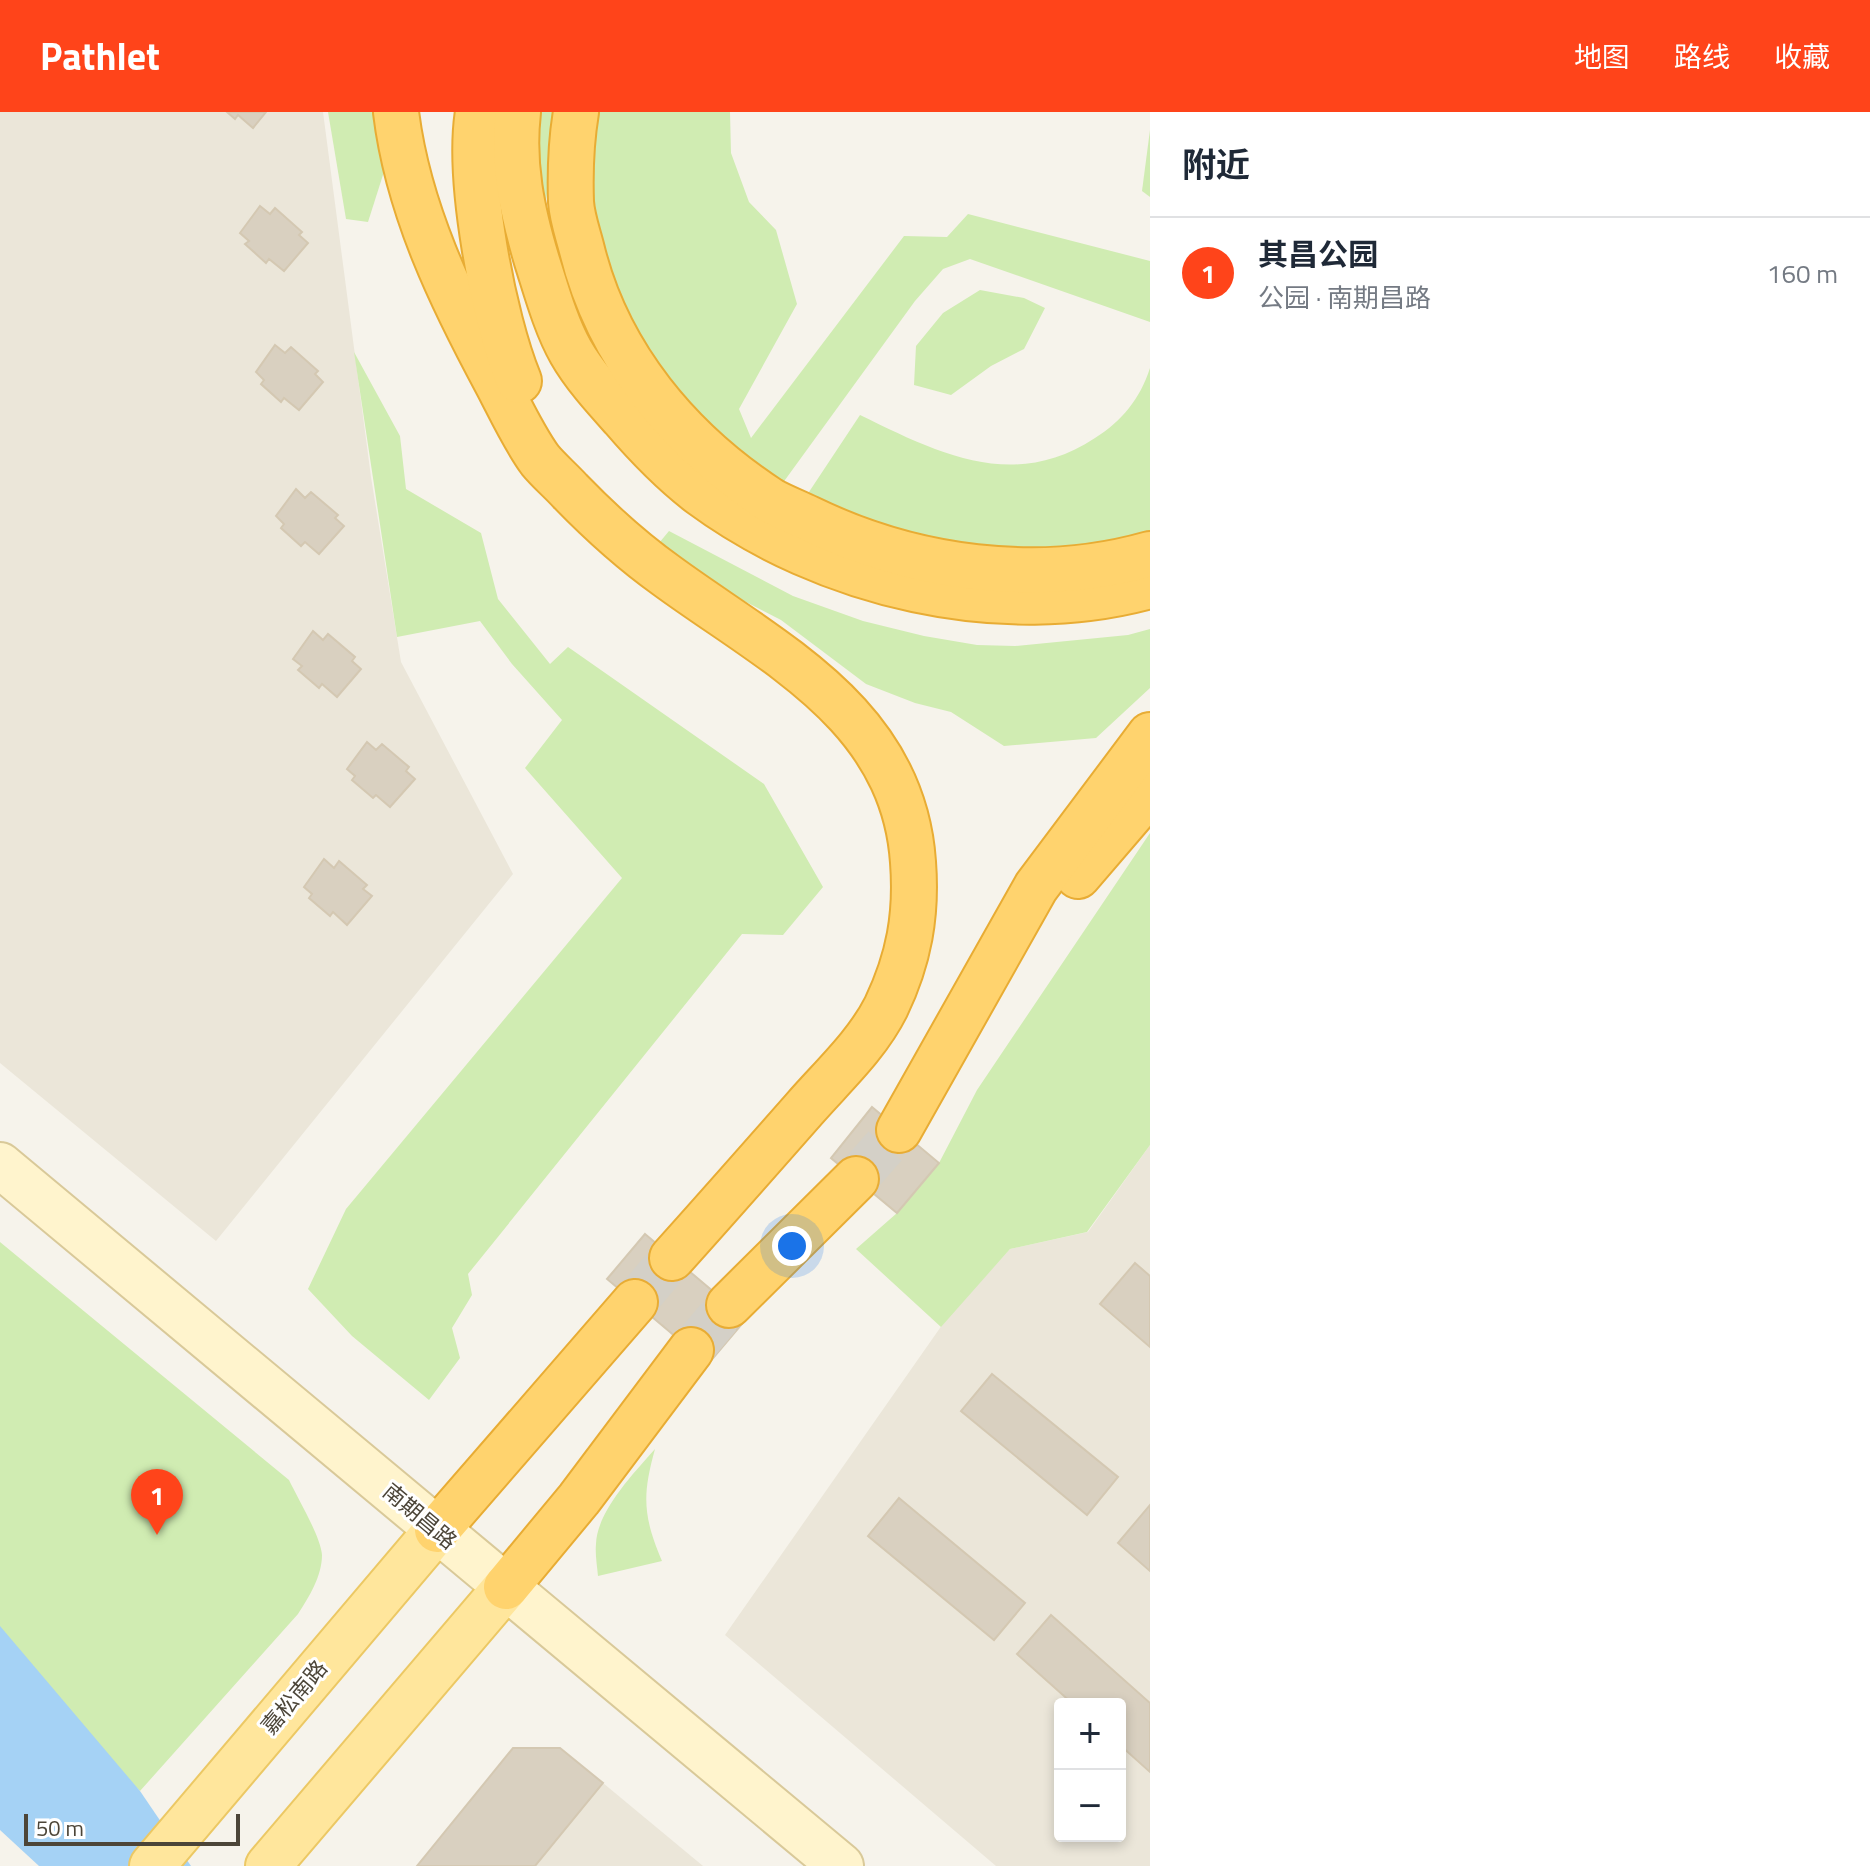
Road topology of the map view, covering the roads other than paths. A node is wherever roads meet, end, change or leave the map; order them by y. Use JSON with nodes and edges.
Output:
{"nodes":[{"id":1,"x":478,"y":112,"type":"edge"},
{"id":2,"x":518,"y":112,"type":"edge"},
{"id":3,"x":576,"y":112,"type":"edge"},
{"id":4,"x":397,"y":120,"type":"edge"},
{"id":5,"x":583,"y":504,"type":"junction"},
{"id":6,"x":1150,"y":554,"type":"edge"},
{"id":7,"x":1150,"y":586,"type":"edge"},
{"id":8,"x":1150,"y":735,"type":"edge"},
{"id":9,"x":1150,"y":792,"type":"edge"},
{"id":10,"x":0,"y":1165,"type":"edge"},
{"id":11,"x":856,"y":1179,"type":"tunnel mouth"},
{"id":12,"x":672,"y":1258,"type":"tunnel mouth"},
{"id":13,"x":635,"y":1302,"type":"tunnel mouth"},
{"id":14,"x":729,"y":1305,"type":"tunnel mouth"},
{"id":15,"x":691,"y":1350,"type":"tunnel mouth"},
{"id":16,"x":437,"y":1530,"type":"junction"},
{"id":17,"x":506,"y":1587,"type":"junction"},
{"id":18,"x":152,"y":1866,"type":"edge"},
{"id":19,"x":268,"y":1866,"type":"edge"},
{"id":20,"x":841,"y":1866,"type":"edge"}],
"edges":[{"from":1,"to":5,"type":"highway"},
{"from":2,"to":7,"type":"highway"},
{"from":3,"to":6,"type":"highway"},
{"from":4,"to":5,"type":"highway"},
{"from":5,"to":12,"type":"highway"},
{"from":8,"to":9,"type":"highway"},
{"from":10,"to":16,"type":"main road","name":"南期昌路"},
{"from":11,"to":14,"type":"highway"},
{"from":13,"to":16,"type":"highway"},
{"from":15,"to":17,"type":"highway"},
{"from":16,"to":17,"type":"main road","name":"南期昌路"},
{"from":16,"to":18,"type":"main road","name":"嘉松南路"},
{"from":17,"to":19,"type":"main road"},
{"from":17,"to":20,"type":"main road","name":"南期昌路"}]}
